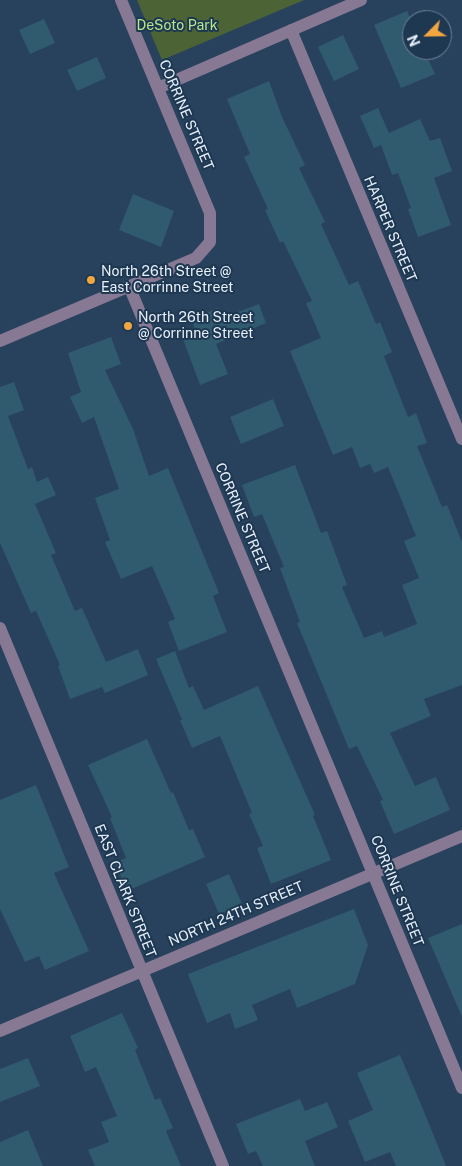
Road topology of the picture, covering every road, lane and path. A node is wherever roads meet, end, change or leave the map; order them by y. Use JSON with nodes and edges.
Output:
{"nodes":[{"id":1,"x":121,"y":0,"type":"edge"},
{"id":2,"x":361,"y":0,"type":"edge"},
{"id":3,"x":291,"y":30,"type":"junction"},
{"id":4,"x":158,"y":88,"type":"junction"},
{"id":5,"x":129,"y":286,"type":"junction"},
{"id":6,"x":0,"y":341,"type":"edge"},
{"id":7,"x":462,"y":439,"type":"edge"},
{"id":8,"x":0,"y":628,"type":"edge"},
{"id":9,"x":462,"y":836,"type":"edge"},
{"id":10,"x":374,"y":873,"type":"junction"},
{"id":11,"x":141,"y":970,"type":"junction"},
{"id":12,"x":0,"y":1031,"type":"edge"},
{"id":13,"x":462,"y":1088,"type":"edge"},
{"id":14,"x":223,"y":1166,"type":"edge"}],
"edges":[{"from":1,"to":4,"type":"street","name":"CORRINE STREET"},
{"from":2,"to":3,"type":"street"},
{"from":3,"to":4,"type":"street"},
{"from":3,"to":7,"type":"street","name":"HARPER STREET"},
{"from":4,"to":5,"type":"street","name":"CORRINE STREET"},
{"from":5,"to":6,"type":"street"},
{"from":5,"to":10,"type":"street","name":"CORRINE STREET"},
{"from":8,"to":11,"type":"street","name":"EAST CLARK STREET"},
{"from":9,"to":10,"type":"street","name":"NORTH 24TH STREET"},
{"from":10,"to":11,"type":"street","name":"NORTH 24TH STREET"},
{"from":10,"to":13,"type":"street","name":"CORRINE STREET"},
{"from":11,"to":12,"type":"street","name":"NORTH 24TH STREET"},
{"from":11,"to":14,"type":"street","name":"EAST CLARK STREET"}]}
